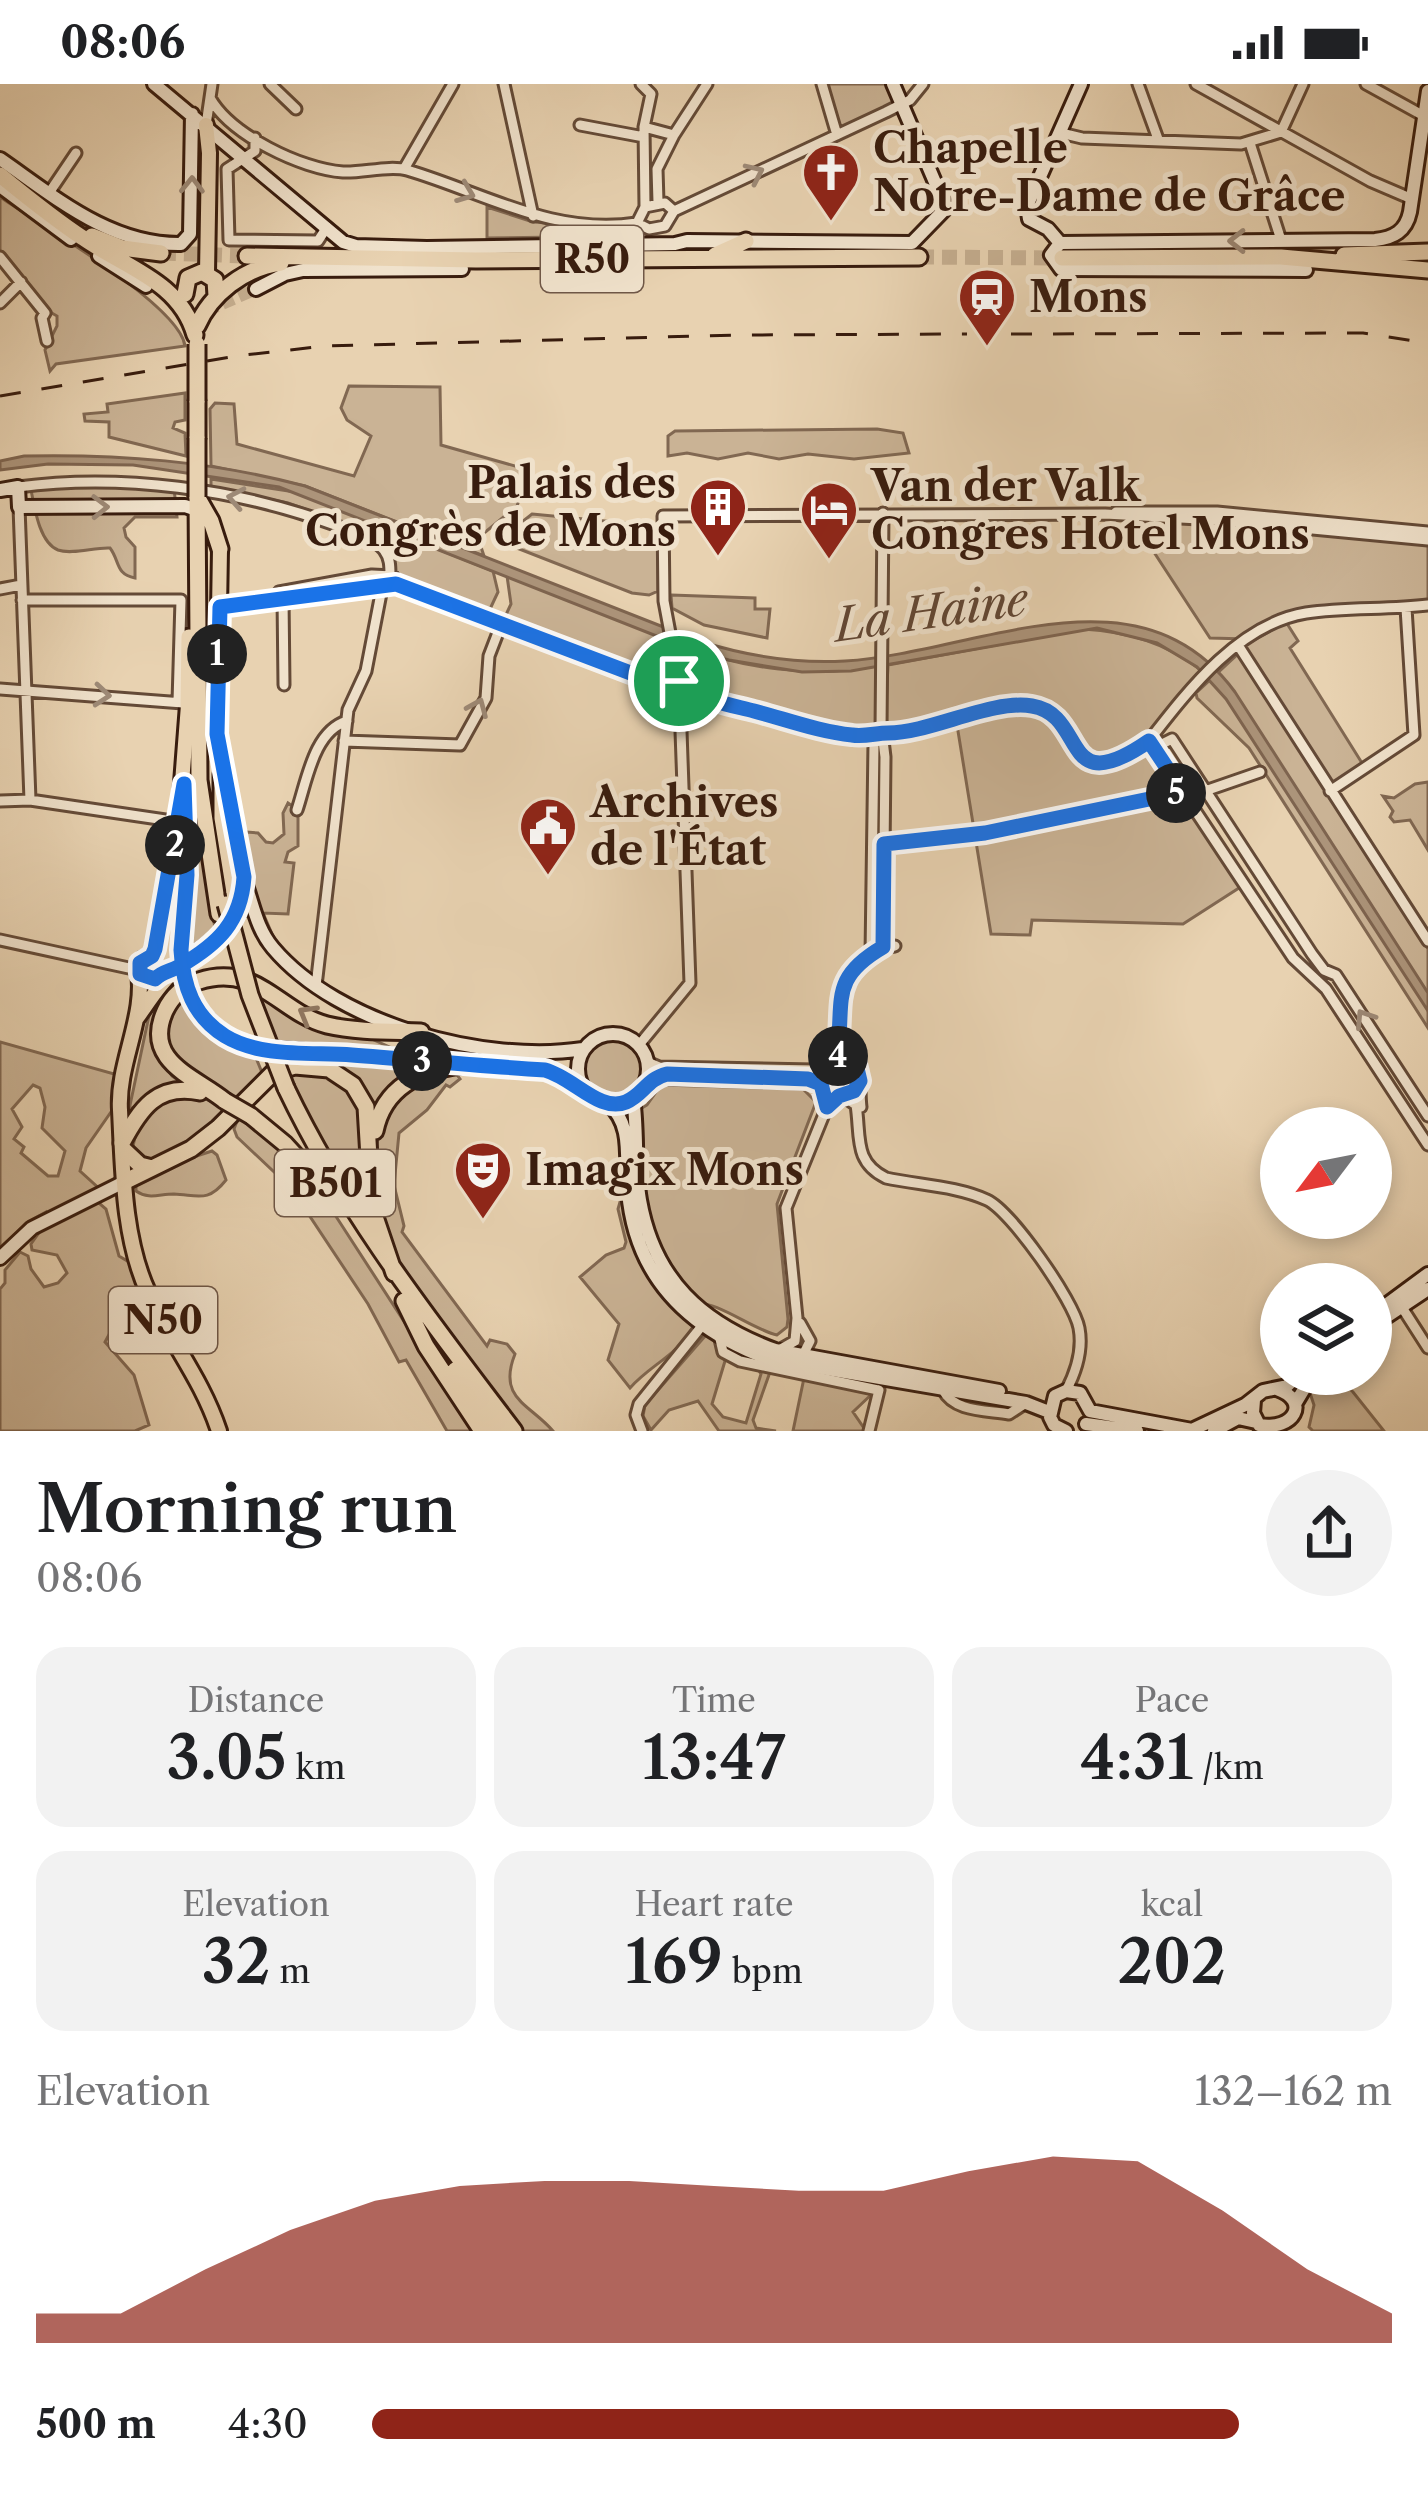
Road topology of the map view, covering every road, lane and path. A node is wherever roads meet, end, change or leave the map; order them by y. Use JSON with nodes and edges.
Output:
{"nodes":[{"id":1,"x":154,"y":84,"type":"edge"},
{"id":2,"x":212,"y":84,"type":"edge"},
{"id":3,"x":270,"y":84,"type":"edge"},
{"id":4,"x":453,"y":84,"type":"edge"},
{"id":5,"x":504,"y":84,"type":"edge"},
{"id":6,"x":641,"y":84,"type":"edge"},
{"id":7,"x":707,"y":84,"type":"edge"},
{"id":8,"x":822,"y":84,"type":"edge"},
{"id":9,"x":893,"y":84,"type":"edge"},
{"id":10,"x":923,"y":84,"type":"edge"},
{"id":11,"x":1082,"y":84,"type":"edge"},
{"id":12,"x":1138,"y":84,"type":"edge"},
{"id":13,"x":1196,"y":84,"type":"edge"},
{"id":14,"x":1303,"y":84,"type":"edge"},
{"id":15,"x":1366,"y":84,"type":"edge"},
{"id":16,"x":1428,"y":91,"type":"edge"},
{"id":17,"x":210,"y":98,"type":"junction"},
{"id":18,"x":902,"y":104,"type":"junction"},
{"id":19,"x":296,"y":109,"type":"dead end"},
{"id":20,"x":188,"y":111,"type":"junction"},
{"id":21,"x":1424,"y":116,"type":"junction"},
{"id":22,"x":233,"y":123,"type":"junction"},
{"id":23,"x":580,"y":125,"type":"dead end"},
{"id":24,"x":205,"y":129,"type":"junction"},
{"id":25,"x":644,"y":132,"type":"junction"},
{"id":26,"x":1281,"y":132,"type":"junction"},
{"id":27,"x":1061,"y":133,"type":"junction"},
{"id":28,"x":674,"y":135,"type":"junction"},
{"id":29,"x":837,"y":135,"type":"junction"},
{"id":30,"x":255,"y":138,"type":"junction"},
{"id":31,"x":1158,"y":139,"type":"junction"},
{"id":32,"x":1250,"y":143,"type":"junction"},
{"id":33,"x":273,"y":151,"type":"junction"},
{"id":34,"x":76,"y":153,"type":"dead end"},
{"id":35,"x":244,"y":156,"type":"junction"},
{"id":36,"x":0,"y":159,"type":"edge"},
{"id":37,"x":404,"y":169,"type":"junction"},
{"id":38,"x":260,"y":170,"type":"junction"},
{"id":39,"x":658,"y":170,"type":"junction"},
{"id":40,"x":644,"y":173,"type":"junction"},
{"id":41,"x":0,"y":174,"type":"edge"},
{"id":42,"x":0,"y":186,"type":"edge"},
{"id":43,"x":49,"y":193,"type":"junction"},
{"id":44,"x":1294,"y":197,"type":"dead end"},
{"id":45,"x":1412,"y":199,"type":"junction"},
{"id":46,"x":658,"y":202,"type":"junction"},
{"id":47,"x":1270,"y":205,"type":"junction"},
{"id":48,"x":645,"y":207,"type":"junction"},
{"id":49,"x":1428,"y":207,"type":"edge"},
{"id":50,"x":31,"y":208,"type":"junction"},
{"id":51,"x":533,"y":216,"type":"junction"},
{"id":52,"x":671,"y":217,"type":"junction"},
{"id":53,"x":58,"y":220,"type":"junction"},
{"id":54,"x":639,"y":224,"type":"junction"},
{"id":55,"x":327,"y":227,"type":"junction"},
{"id":56,"x":86,"y":241,"type":"junction"},
{"id":57,"x":746,"y":241,"type":"junction"},
{"id":58,"x":633,"y":244,"type":"junction"},
{"id":59,"x":675,"y":244,"type":"junction"},
{"id":60,"x":1281,"y":249,"type":"junction"},
{"id":61,"x":1061,"y":250,"type":"junction"},
{"id":62,"x":1428,"y":252,"type":"edge"},
{"id":63,"x":161,"y":254,"type":"tunnel mouth"},
{"id":64,"x":247,"y":256,"type":"tunnel mouth"},
{"id":65,"x":0,"y":257,"type":"edge"},
{"id":66,"x":919,"y":257,"type":"tunnel mouth"},
{"id":67,"x":707,"y":259,"type":"junction"},
{"id":68,"x":304,"y":263,"type":"junction"},
{"id":69,"x":1362,"y":264,"type":"junction"},
{"id":70,"x":469,"y":265,"type":"junction"},
{"id":71,"x":1306,"y":270,"type":"joint"},
{"id":72,"x":1428,"y":270,"type":"edge"},
{"id":73,"x":202,"y":272,"type":"junction"},
{"id":74,"x":21,"y":282,"type":"junction"},
{"id":75,"x":146,"y":286,"type":"dead end"},
{"id":76,"x":256,"y":289,"type":"tunnel mouth"},
{"id":77,"x":199,"y":300,"type":"junction"},
{"id":78,"x":0,"y":303,"type":"edge"},
{"id":79,"x":197,"y":335,"type":"junction"},
{"id":80,"x":47,"y":341,"type":"dead end"},
{"id":81,"x":18,"y":487,"type":"junction"},
{"id":82,"x":0,"y":490,"type":"edge"},
{"id":83,"x":197,"y":504,"type":"junction"},
{"id":84,"x":19,"y":507,"type":"junction"},
{"id":85,"x":883,"y":513,"type":"junction"},
{"id":86,"x":1428,"y":536,"type":"edge"},
{"id":87,"x":220,"y":549,"type":"joint"},
{"id":88,"x":387,"y":579,"type":"junction"},
{"id":89,"x":22,"y":585,"type":"junction"},
{"id":90,"x":198,"y":587,"type":"junction"},
{"id":91,"x":0,"y":589,"type":"edge"},
{"id":92,"x":283,"y":598,"type":"junction"},
{"id":93,"x":22,"y":600,"type":"junction"},
{"id":94,"x":220,"y":604,"type":"junction"},
{"id":95,"x":1428,"y":605,"type":"edge"},
{"id":96,"x":1406,"y":608,"type":"junction"},
{"id":97,"x":501,"y":626,"type":"junction"},
{"id":98,"x":1238,"y":645,"type":"junction"},
{"id":99,"x":284,"y":685,"type":"dead end"},
{"id":100,"x":675,"y":685,"type":"junction"},
{"id":101,"x":26,"y":688,"type":"junction"},
{"id":102,"x":0,"y":689,"type":"edge"},
{"id":103,"x":693,"y":694,"type":"junction"},
{"id":104,"x":183,"y":703,"type":"junction"},
{"id":105,"x":680,"y":703,"type":"junction"},
{"id":106,"x":347,"y":721,"type":"junction"},
{"id":107,"x":878,"y":738,"type":"junction"},
{"id":108,"x":344,"y":741,"type":"junction"},
{"id":109,"x":1152,"y":745,"type":"junction"},
{"id":110,"x":1260,"y":772,"type":"dead end"},
{"id":111,"x":222,"y":774,"type":"joint"},
{"id":112,"x":184,"y":784,"type":"junction"},
{"id":113,"x":1330,"y":790,"type":"junction"},
{"id":114,"x":1205,"y":791,"type":"junction"},
{"id":115,"x":1183,"y":792,"type":"junction"},
{"id":116,"x":30,"y":800,"type":"junction"},
{"id":117,"x":0,"y":801,"type":"edge"},
{"id":118,"x":297,"y":810,"type":"dead end"},
{"id":119,"x":179,"y":822,"type":"junction"},
{"id":120,"x":884,"y":844,"type":"junction"},
{"id":121,"x":1254,"y":865,"type":"junction"},
{"id":122,"x":1238,"y":875,"type":"junction"},
{"id":123,"x":231,"y":897,"type":"junction"},
{"id":124,"x":0,"y":940,"type":"edge"},
{"id":125,"x":1428,"y":941,"type":"edge"},
{"id":126,"x":871,"y":954,"type":"junction"},
{"id":127,"x":178,"y":967,"type":"junction"},
{"id":128,"x":146,"y":969,"type":"junction"},
{"id":129,"x":316,"y":986,"type":"junction"},
{"id":130,"x":137,"y":1018,"type":"junction"},
{"id":131,"x":421,"y":1032,"type":"junction"},
{"id":132,"x":639,"y":1045,"type":"junction"},
{"id":133,"x":583,"y":1049,"type":"junction"},
{"id":134,"x":837,"y":1056,"type":"junction"},
{"id":135,"x":647,"y":1062,"type":"junction"},
{"id":136,"x":460,"y":1065,"type":"junction"},
{"id":137,"x":822,"y":1067,"type":"junction"},
{"id":138,"x":1398,"y":1070,"type":"junction"},
{"id":139,"x":1384,"y":1079,"type":"junction"},
{"id":140,"x":581,"y":1086,"type":"junction"},
{"id":141,"x":644,"y":1086,"type":"junction"},
{"id":142,"x":857,"y":1086,"type":"junction"},
{"id":143,"x":823,"y":1087,"type":"junction"},
{"id":144,"x":1408,"y":1087,"type":"junction"},
{"id":145,"x":282,"y":1090,"type":"junction"},
{"id":146,"x":1393,"y":1092,"type":"junction"},
{"id":147,"x":841,"y":1096,"type":"junction"},
{"id":148,"x":633,"y":1098,"type":"junction"},
{"id":149,"x":225,"y":1101,"type":"junction"},
{"id":150,"x":608,"y":1104,"type":"junction"},
{"id":151,"x":827,"y":1107,"type":"junction"},
{"id":152,"x":120,"y":1111,"type":"junction"},
{"id":153,"x":138,"y":1113,"type":"junction"},
{"id":154,"x":1428,"y":1116,"type":"edge"},
{"id":155,"x":1428,"y":1145,"type":"edge"},
{"id":156,"x":123,"y":1146,"type":"junction"},
{"id":157,"x":370,"y":1152,"type":"junction"},
{"id":158,"x":152,"y":1168,"type":"junction"},
{"id":159,"x":898,"y":1180,"type":"junction"},
{"id":160,"x":126,"y":1181,"type":"junction"},
{"id":161,"x":329,"y":1192,"type":"junction"},
{"id":162,"x":92,"y":1198,"type":"junction"},
{"id":163,"x":128,"y":1202,"type":"junction"},
{"id":164,"x":0,"y":1258,"type":"edge"},
{"id":165,"x":394,"y":1273,"type":"junction"},
{"id":166,"x":1428,"y":1274,"type":"edge"},
{"id":167,"x":1428,"y":1289,"type":"edge"},
{"id":168,"x":404,"y":1301,"type":"junction"},
{"id":169,"x":1392,"y":1301,"type":"edge"},
{"id":170,"x":1403,"y":1309,"type":"junction"},
{"id":171,"x":699,"y":1310,"type":"junction"},
{"id":172,"x":1392,"y":1315,"type":"edge"},
{"id":173,"x":797,"y":1318,"type":"junction"},
{"id":174,"x":701,"y":1327,"type":"junction"},
{"id":175,"x":720,"y":1339,"type":"junction"},
{"id":176,"x":810,"y":1341,"type":"junction"},
{"id":177,"x":1428,"y":1348,"type":"edge"},
{"id":178,"x":775,"y":1350,"type":"junction"},
{"id":179,"x":803,"y":1355,"type":"junction"},
{"id":180,"x":786,"y":1362,"type":"junction"},
{"id":181,"x":856,"y":1364,"type":"junction"},
{"id":182,"x":883,"y":1385,"type":"junction"},
{"id":183,"x":1260,"y":1394,"type":"edge"},
{"id":184,"x":1303,"y":1395,"type":"edge"},
{"id":185,"x":1062,"y":1398,"type":"junction"},
{"id":186,"x":1254,"y":1400,"type":"junction"},
{"id":187,"x":1084,"y":1422,"type":"edge"},
{"id":188,"x":1289,"y":1424,"type":"edge"},
{"id":189,"x":1258,"y":1426,"type":"edge"},
{"id":190,"x":1062,"y":1430,"type":"edge"},
{"id":191,"x":219,"y":1431,"type":"edge"},
{"id":192,"x":482,"y":1431,"type":"edge"},
{"id":193,"x":499,"y":1431,"type":"edge"},
{"id":194,"x":513,"y":1431,"type":"edge"},
{"id":195,"x":642,"y":1431,"type":"edge"},
{"id":196,"x":869,"y":1431,"type":"edge"},
{"id":197,"x":1137,"y":1431,"type":"edge"},
{"id":198,"x":1214,"y":1431,"type":"edge"}],
"edges":[{"from":1,"to":20,"type":"street"},
{"from":2,"to":17,"type":"street"},
{"from":3,"to":19,"type":"street"},
{"from":4,"to":37,"type":"street"},
{"from":5,"to":51,"type":"street"},
{"from":6,"to":25,"type":"street"},
{"from":7,"to":28,"type":"street"},
{"from":8,"to":29,"type":"street"},
{"from":9,"to":18,"type":"street"},
{"from":10,"to":18,"type":"street"},
{"from":11,"to":27,"type":"street"},
{"from":12,"to":31,"type":"street"},
{"from":13,"to":26,"type":"street"},
{"from":14,"to":26,"type":"street"},
{"from":15,"to":21,"type":"street"},
{"from":16,"to":21,"type":"street"},
{"from":17,"to":20,"type":"street"},
{"from":17,"to":22,"type":"street"},
{"from":17,"to":24,"type":"street"},
{"from":18,"to":29,"type":"street"},
{"from":18,"to":57,"type":"street"},
{"from":20,"to":24,"type":"street"},
{"from":21,"to":45,"type":"street"},
{"from":22,"to":24,"type":"street"},
{"from":22,"to":30,"type":"street"},
{"from":23,"to":25,"type":"street"},
{"from":24,"to":35,"type":"street"},
{"from":43,"to":24,"type":"street","one_way":true},
{"from":24,"to":73,"type":"main road"},
{"from":25,"to":28,"type":"street"},
{"from":25,"to":40,"type":"street"},
{"from":26,"to":32,"type":"street"},
{"from":26,"to":45,"type":"street"},
{"from":27,"to":31,"type":"street"},
{"from":27,"to":61,"type":"street"},
{"from":28,"to":39,"type":"street"},
{"from":52,"to":29,"type":"street","one_way":true},
{"from":30,"to":33,"type":"street"},
{"from":30,"to":35,"type":"street"},
{"from":31,"to":32,"type":"street"},
{"from":32,"to":47,"type":"street"},
{"from":33,"to":37,"type":"street"},
{"from":33,"to":38,"type":"street"},
{"from":34,"to":43,"type":"street"},
{"from":35,"to":38,"type":"street"},
{"from":35,"to":55,"type":"street"},
{"from":36,"to":43,"type":"street"},
{"from":37,"to":51,"type":"street","one_way":true},
{"from":38,"to":55,"type":"street"},
{"from":39,"to":40,"type":"street"},
{"from":39,"to":46,"type":"street"},
{"from":40,"to":48,"type":"street"},
{"from":41,"to":53,"type":"highway"},
{"from":41,"to":63,"type":"highway"},
{"from":42,"to":50,"type":"street"},
{"from":44,"to":47,"type":"street"},
{"from":45,"to":49,"type":"street"},
{"from":45,"to":60,"type":"street"},
{"from":46,"to":48,"type":"street"},
{"from":46,"to":52,"type":"street"},
{"from":47,"to":60,"type":"street"},
{"from":48,"to":54,"type":"street"},
{"from":50,"to":53,"type":"street"},
{"from":50,"to":75,"type":"street"},
{"from":51,"to":54,"type":"street"},
{"from":52,"to":54,"type":"street"},
{"from":52,"to":59,"type":"street"},
{"from":53,"to":56,"type":"highway"},
{"from":54,"to":58,"type":"street"},
{"from":55,"to":58,"type":"street"},
{"from":56,"to":77,"type":"highway"},
{"from":56,"to":79,"type":"highway"},
{"from":57,"to":59,"type":"street"},
{"from":57,"to":67,"type":"highway"},
{"from":58,"to":59,"type":"street"},
{"from":60,"to":61,"type":"highway"},
{"from":60,"to":62,"type":"highway"},
{"from":60,"to":69,"type":"highway"},
{"from":61,"to":71,"type":"street"},
{"from":64,"to":70,"type":"highway","number":"R50"},
{"from":65,"to":74,"type":"street"},
{"from":66,"to":67,"type":"highway","number":"R50"},
{"from":67,"to":70,"type":"highway","number":"R50"},
{"from":68,"to":70,"type":"highway"},
{"from":68,"to":77,"type":"highway"},
{"from":68,"to":79,"type":"highway"},
{"from":69,"to":71,"type":"highway"},
{"from":69,"to":72,"type":"highway"},
{"from":70,"to":76,"type":"street"},
{"from":73,"to":77,"type":"highway"},
{"from":73,"to":77,"type":"highway"},
{"from":74,"to":78,"type":"street"},
{"from":74,"to":80,"type":"street"},
{"from":77,"to":79,"type":"highway"},
{"from":79,"to":83,"type":"highway","bridge":true},
{"from":81,"to":82,"type":"street"},
{"from":81,"to":84,"type":"street"},
{"from":88,"to":81,"type":"street","one_way":true},
{"from":84,"to":83,"type":"street","one_way":true},
{"from":83,"to":87,"type":"highway"},
{"from":83,"to":90,"type":"highway"},
{"from":84,"to":89,"type":"street"},
{"from":85,"to":86,"type":"street"},
{"from":85,"to":100,"type":"street"},
{"from":85,"to":107,"type":"street"},
{"from":87,"to":94,"type":"main road"},
{"from":88,"to":92,"type":"street"},
{"from":88,"to":94,"type":"street"},
{"from":88,"to":97,"type":"street"},
{"from":88,"to":106,"type":"street"},
{"from":89,"to":91,"type":"street"},
{"from":89,"to":93,"type":"street"},
{"from":90,"to":104,"type":"highway"},
{"from":90,"to":123,"type":"highway","number":"B501"},
{"from":92,"to":94,"type":"street"},
{"from":92,"to":99,"type":"street"},
{"from":93,"to":101,"type":"street"},
{"from":93,"to":104,"type":"street"},
{"from":94,"to":111,"type":"main road"},
{"from":95,"to":96,"type":"street"},
{"from":96,"to":98,"type":"street"},
{"from":96,"to":113,"type":"street"},
{"from":97,"to":100,"type":"street"},
{"from":108,"to":97,"type":"street","one_way":true},
{"from":98,"to":109,"type":"street"},
{"from":98,"to":113,"type":"street"},
{"from":100,"to":103,"type":"street"},
{"from":100,"to":105,"type":"street"},
{"from":101,"to":102,"type":"street"},
{"from":101,"to":104,"type":"street","one_way":true},
{"from":101,"to":116,"type":"street"},
{"from":103,"to":105,"type":"street"},
{"from":103,"to":107,"type":"street"},
{"from":104,"to":112,"type":"main road"},
{"from":105,"to":132,"type":"street"},
{"from":106,"to":108,"type":"street"},
{"from":106,"to":118,"type":"street"},
{"from":107,"to":109,"type":"street"},
{"from":107,"to":120,"type":"street"},
{"from":107,"to":126,"type":"street"},
{"from":108,"to":129,"type":"street"},
{"from":109,"to":114,"type":"street"},
{"from":109,"to":115,"type":"street"},
{"from":110,"to":114,"type":"street"},
{"from":111,"to":123,"type":"highway"},
{"from":112,"to":119,"type":"main road"},
{"from":112,"to":136,"type":"street","bridge":true},
{"from":113,"to":125,"type":"street"},
{"from":114,"to":121,"type":"street"},
{"from":115,"to":120,"type":"street"},
{"from":115,"to":122,"type":"street"},
{"from":116,"to":117,"type":"street"},
{"from":116,"to":119,"type":"street"},
{"from":119,"to":128,"type":"main road"},
{"from":120,"to":126,"type":"street"},
{"from":121,"to":122,"type":"street"},
{"from":138,"to":121,"type":"street","one_way":true},
{"from":122,"to":139,"type":"street"},
{"from":123,"to":127,"type":"main road"},
{"from":123,"to":129,"type":"street"},
{"from":123,"to":145,"type":"highway","number":"B501","bridge":true},
{"from":123,"to":145,"type":"highway","number":"B501","bridge":true},
{"from":124,"to":128,"type":"street"},
{"from":126,"to":134,"type":"street"},
{"from":127,"to":128,"type":"main road"},
{"from":127,"to":130,"type":"main road"},
{"from":128,"to":130,"type":"main road"},
{"from":129,"to":131,"type":"street"},
{"from":130,"to":152,"type":"main road","number":"N50"},
{"from":131,"to":133,"type":"street"},
{"from":131,"to":149,"type":"highway","one_way":true},
{"from":132,"to":133,"type":"street"},
{"from":132,"to":135,"type":"street"},
{"from":133,"to":140,"type":"street"},
{"from":134,"to":137,"type":"street"},
{"from":134,"to":142,"type":"street"},
{"from":135,"to":137,"type":"street"},
{"from":135,"to":141,"type":"street"},
{"from":136,"to":140,"type":"street"},
{"from":136,"to":157,"type":"highway"},
{"from":137,"to":143,"type":"street"},
{"from":138,"to":139,"type":"street"},
{"from":138,"to":144,"type":"street"},
{"from":139,"to":146,"type":"street"},
{"from":140,"to":150,"type":"street"},
{"from":141,"to":143,"type":"street"},
{"from":141,"to":148,"type":"street"},
{"from":142,"to":147,"type":"street"},
{"from":142,"to":159,"type":"street"},
{"from":143,"to":147,"type":"street"},
{"from":143,"to":151,"type":"street"},
{"from":144,"to":146,"type":"street"},
{"from":144,"to":154,"type":"street"},
{"from":145,"to":161,"type":"highway","number":"B501"},
{"from":145,"to":165,"type":"highway","number":"B501"},
{"from":146,"to":155,"type":"street"},
{"from":147,"to":151,"type":"street"},
{"from":147,"to":159,"type":"street"},
{"from":148,"to":150,"type":"street"},
{"from":148,"to":171,"type":"street"},
{"from":149,"to":153,"type":"highway"},
{"from":149,"to":161,"type":"highway","bridge":true},
{"from":150,"to":174,"type":"street"},
{"from":151,"to":173,"type":"street"},
{"from":152,"to":153,"type":"highway"},
{"from":152,"to":156,"type":"main road","number":"N50"},
{"from":153,"to":156,"type":"highway"},
{"from":156,"to":158,"type":"highway"},
{"from":156,"to":160,"type":"main road","number":"N50"},
{"from":157,"to":158,"type":"highway"},
{"from":157,"to":165,"type":"highway"},
{"from":158,"to":160,"type":"highway"},
{"from":159,"to":185,"type":"street"},
{"from":160,"to":162,"type":"street"},
{"from":160,"to":163,"type":"main road","number":"N50"},
{"from":161,"to":168,"type":"highway","number":"B501"},
{"from":162,"to":163,"type":"street"},
{"from":162,"to":164,"type":"street"},
{"from":163,"to":191,"type":"main road","number":"N50"},
{"from":165,"to":194,"type":"highway","number":"B501"},
{"from":166,"to":169,"type":"street"},
{"from":167,"to":170,"type":"street"},
{"from":168,"to":192,"type":"highway"},
{"from":168,"to":193,"type":"highway","number":"B501"},
{"from":170,"to":172,"type":"street"},
{"from":170,"to":177,"type":"street"},
{"from":171,"to":174,"type":"street"},
{"from":171,"to":178,"type":"street"},
{"from":173,"to":176,"type":"street"},
{"from":173,"to":178,"type":"street"},
{"from":174,"to":175,"type":"street"},
{"from":174,"to":195,"type":"street"},
{"from":175,"to":180,"type":"street"},
{"from":175,"to":182,"type":"street"},
{"from":176,"to":179,"type":"street"},
{"from":176,"to":181,"type":"street"},
{"from":178,"to":179,"type":"street"},
{"from":179,"to":180,"type":"street"},
{"from":179,"to":181,"type":"street"},
{"from":180,"to":182,"type":"street"},
{"from":181,"to":185,"type":"street"},
{"from":182,"to":185,"type":"street"},
{"from":182,"to":196,"type":"street"},
{"from":183,"to":186,"type":"street"},
{"from":184,"to":188,"type":"street"},
{"from":185,"to":187,"type":"street"},
{"from":185,"to":190,"type":"street"},
{"from":186,"to":187,"type":"street"},
{"from":186,"to":189,"type":"street"},
{"from":187,"to":197,"type":"street"},
{"from":188,"to":189,"type":"street"},
{"from":189,"to":198,"type":"street"}]}
